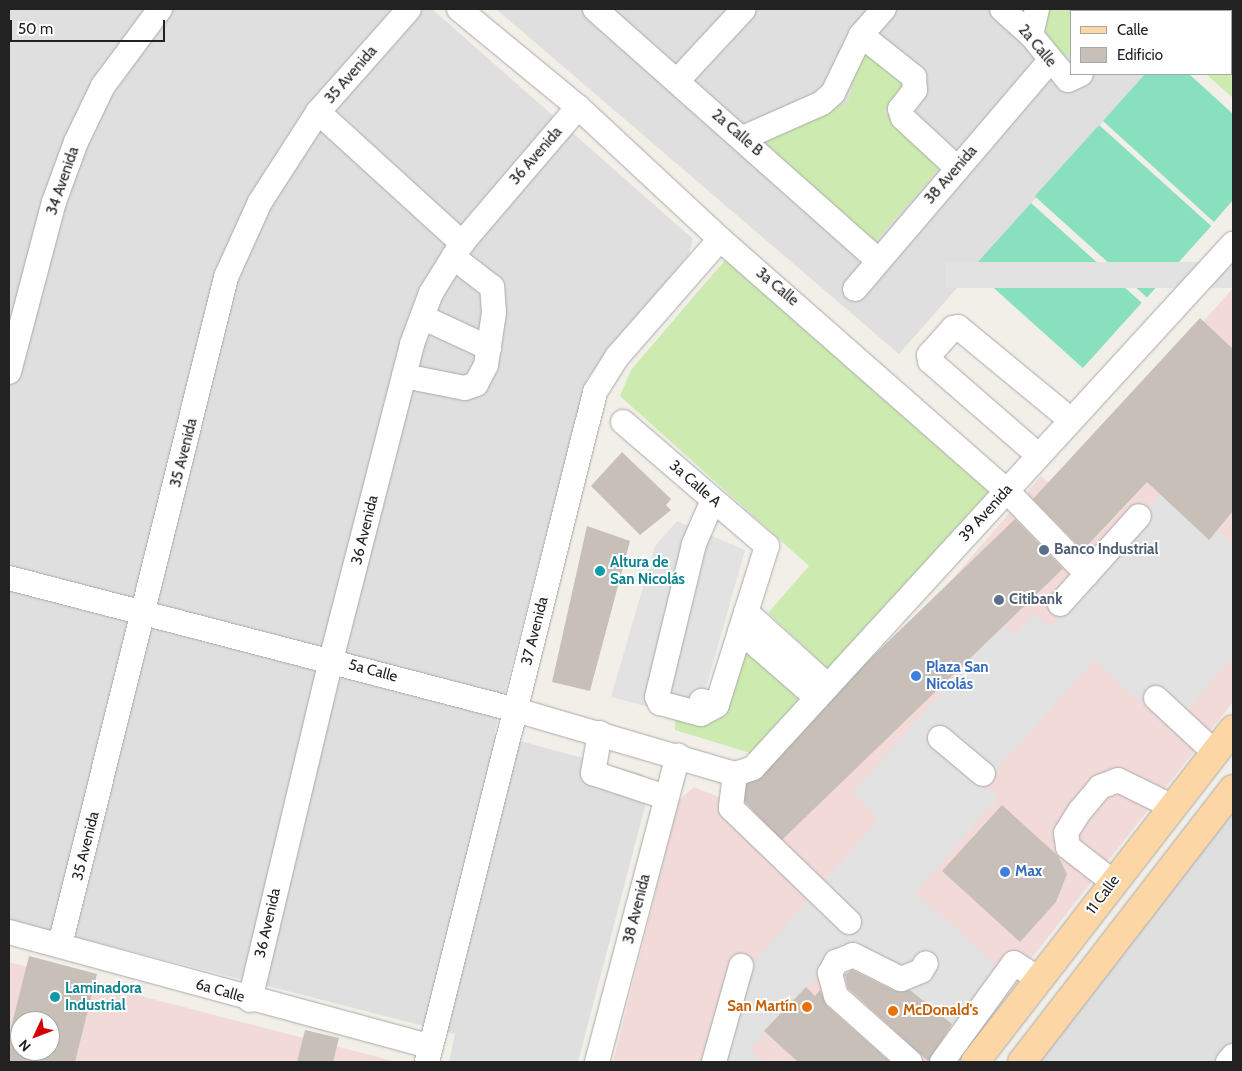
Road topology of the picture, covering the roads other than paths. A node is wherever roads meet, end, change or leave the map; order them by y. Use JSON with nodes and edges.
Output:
{"nodes":[{"id":1,"x":160,"y":9,"type":"edge"},
{"id":2,"x":409,"y":9,"type":"edge"},
{"id":3,"x":459,"y":9,"type":"edge"},
{"id":4,"x":744,"y":9,"type":"edge"},
{"id":5,"x":884,"y":9,"type":"edge"},
{"id":6,"x":1002,"y":9,"type":"edge"},
{"id":7,"x":1037,"y":9,"type":"edge"},
{"id":8,"x":602,"y":11,"type":"edge"},
{"id":9,"x":861,"y":35,"type":"junction"},
{"id":10,"x":1031,"y":35,"type":"junction"},
{"id":11,"x":1049,"y":62,"type":"junction"},
{"id":12,"x":1070,"y":73,"type":"edge"},
{"id":13,"x":677,"y":81,"type":"junction"},
{"id":14,"x":578,"y":107,"type":"junction"},
{"id":15,"x":318,"y":112,"type":"junction"},
{"id":16,"x":743,"y":138,"type":"junction"},
{"id":17,"x":957,"y":168,"type":"junction"},
{"id":18,"x":720,"y":239,"type":"junction"},
{"id":19,"x":1233,"y":244,"type":"edge"},
{"id":20,"x":457,"y":250,"type":"junction"},
{"id":21,"x":878,"y":260,"type":"junction"},
{"id":22,"x":855,"y":289,"type":"dead end"},
{"id":23,"x":422,"y":316,"type":"junction"},
{"id":24,"x":489,"y":348,"type":"junction"},
{"id":25,"x":9,"y":372,"type":"edge"},
{"id":26,"x":404,"y":376,"type":"junction"},
{"id":27,"x":1071,"y":420,"type":"junction"},
{"id":28,"x":623,"y":422,"type":"dead end"},
{"id":29,"x":1038,"y":455,"type":"junction"},
{"id":30,"x":1006,"y":490,"type":"junction"},
{"id":31,"x":713,"y":500,"type":"junction"},
{"id":32,"x":1139,"y":516,"type":"dead end"},
{"id":33,"x":1087,"y":574,"type":"junction"},
{"id":34,"x":9,"y":578,"type":"edge"},
{"id":35,"x":1060,"y":604,"type":"dead end"},
{"id":36,"x":145,"y":612,"type":"junction"},
{"id":37,"x":743,"y":621,"type":"junction"},
{"id":38,"x":331,"y":660,"type":"junction"},
{"id":39,"x":823,"y":692,"type":"junction"},
{"id":40,"x":1156,"y":698,"type":"dead end"},
{"id":41,"x":516,"y":710,"type":"junction"},
{"id":42,"x":1233,"y":728,"type":"edge"},
{"id":43,"x":600,"y":733,"type":"junction"},
{"id":44,"x":940,"y":738,"type":"dead end"},
{"id":45,"x":1213,"y":751,"type":"junction"},
{"id":46,"x":678,"y":756,"type":"junction"},
{"id":47,"x":734,"y":774,"type":"junction"},
{"id":48,"x":983,"y":774,"type":"dead end"},
{"id":49,"x":1233,"y":789,"type":"edge"},
{"id":50,"x":665,"y":797,"type":"junction"},
{"id":51,"x":1171,"y":806,"type":"junction"},
{"id":52,"x":1113,"y":882,"type":"junction"},
{"id":53,"x":849,"y":922,"type":"dead end"},
{"id":54,"x":9,"y":932,"type":"edge"},
{"id":55,"x":60,"y":945,"type":"junction"},
{"id":56,"x":926,"y":963,"type":"dead end"},
{"id":57,"x":741,"y":966,"type":"dead end"},
{"id":58,"x":1039,"y":979,"type":"junction"},
{"id":59,"x":250,"y":1000,"type":"junction"},
{"id":60,"x":976,"y":1012,"type":"junction"},
{"id":61,"x":999,"y":1030,"type":"junction"},
{"id":62,"x":429,"y":1055,"type":"edge"},
{"id":63,"x":1233,"y":1056,"type":"edge"},
{"id":64,"x":597,"y":1062,"type":"edge"},
{"id":65,"x":714,"y":1062,"type":"edge"},
{"id":66,"x":910,"y":1062,"type":"edge"},
{"id":67,"x":942,"y":1062,"type":"edge"},
{"id":68,"x":975,"y":1062,"type":"edge"},
{"id":69,"x":1022,"y":1062,"type":"edge"},
{"id":70,"x":1228,"y":1062,"type":"edge"}],
"edges":[{"from":1,"to":25,"type":"street","name":"34 Avenida"},
{"from":2,"to":15,"type":"street","name":"35 Avenida"},
{"from":3,"to":14,"type":"street","name":"3a Calle"},
{"from":4,"to":13,"type":"street"},
{"from":5,"to":9,"type":"street"},
{"from":6,"to":10,"type":"street","name":"2a Calle"},
{"from":7,"to":10,"type":"street"},
{"from":8,"to":13,"type":"street","name":"2a Calle B"},
{"from":9,"to":16,"type":"street"},
{"from":9,"to":17,"type":"street"},
{"from":10,"to":11,"type":"street","name":"2a Calle"},
{"from":11,"to":12,"type":"street","name":"2a Calle"},
{"from":11,"to":17,"type":"street","name":"38 Avenida"},
{"from":13,"to":16,"type":"street","name":"2a Calle B"},
{"from":14,"to":18,"type":"street","name":"3a Calle"},
{"from":14,"to":20,"type":"street","name":"36 Avenida"},
{"from":15,"to":20,"type":"street"},
{"from":15,"to":36,"type":"street","name":"35 Avenida"},
{"from":16,"to":21,"type":"street","name":"2a Calle B"},
{"from":17,"to":21,"type":"street","name":"38 Avenida"},
{"from":18,"to":30,"type":"street","name":"3a Calle"},
{"from":18,"to":41,"type":"street","name":"37 Avenida"},
{"from":19,"to":27,"type":"street","name":"39 Avenida"},
{"from":20,"to":23,"type":"street","name":"36 Avenida"},
{"from":20,"to":24,"type":"street"},
{"from":21,"to":22,"type":"street","name":"38 Avenida"},
{"from":23,"to":24,"type":"street"},
{"from":23,"to":26,"type":"street","name":"36 Avenida"},
{"from":24,"to":26,"type":"street"},
{"from":26,"to":38,"type":"street","name":"36 Avenida"},
{"from":27,"to":29,"type":"street","name":"39 Avenida"},
{"from":27,"to":29,"type":"street"},
{"from":28,"to":31,"type":"street","name":"3a Calle A"},
{"from":29,"to":30,"type":"street","name":"39 Avenida"},
{"from":30,"to":33,"type":"street","name":"3a Calle"},
{"from":30,"to":39,"type":"street","name":"39 Avenida"},
{"from":31,"to":37,"type":"street","name":"3a Calle A"},
{"from":31,"to":37,"type":"street"},
{"from":32,"to":33,"type":"street"},
{"from":33,"to":35,"type":"street"},
{"from":34,"to":36,"type":"street","name":"5a Calle"},
{"from":36,"to":38,"type":"street","name":"5a Calle"},
{"from":36,"to":55,"type":"street","name":"35 Avenida"},
{"from":37,"to":39,"type":"street"},
{"from":38,"to":41,"type":"street","name":"5a Calle"},
{"from":38,"to":59,"type":"street","name":"36 Avenida"},
{"from":39,"to":47,"type":"street","name":"39 Avenida"},
{"from":40,"to":45,"type":"street"},
{"from":41,"to":43,"type":"street","name":"5a Calle"},
{"from":41,"to":62,"type":"street","name":"37 Avenida"},
{"from":42,"to":45,"type":"main road","name":"11 Calle"},
{"from":43,"to":46,"type":"street","name":"5a Calle"},
{"from":43,"to":50,"type":"street"},
{"from":44,"to":48,"type":"street"},
{"from":45,"to":51,"type":"main road","name":"11 Calle"},
{"from":46,"to":47,"type":"street","name":"5a Calle"},
{"from":46,"to":50,"type":"street","name":"38 Avenida"},
{"from":47,"to":53,"type":"street"},
{"from":49,"to":69,"type":"main road"},
{"from":50,"to":64,"type":"street","name":"38 Avenida"},
{"from":51,"to":52,"type":"main road","name":"11 Calle"},
{"from":51,"to":52,"type":"street"},
{"from":52,"to":58,"type":"main road","name":"11 Calle"},
{"from":54,"to":55,"type":"street","name":"6a Calle"},
{"from":55,"to":59,"type":"street","name":"6a Calle"},
{"from":56,"to":66,"type":"street"},
{"from":57,"to":65,"type":"street"},
{"from":58,"to":60,"type":"street"},
{"from":58,"to":61,"type":"main road","name":"11 Calle"},
{"from":59,"to":62,"type":"street","name":"6a Calle"},
{"from":60,"to":61,"type":"street"},
{"from":60,"to":67,"type":"street"},
{"from":61,"to":68,"type":"main road","name":"11 Calle"},
{"from":63,"to":70,"type":"street"}]}
